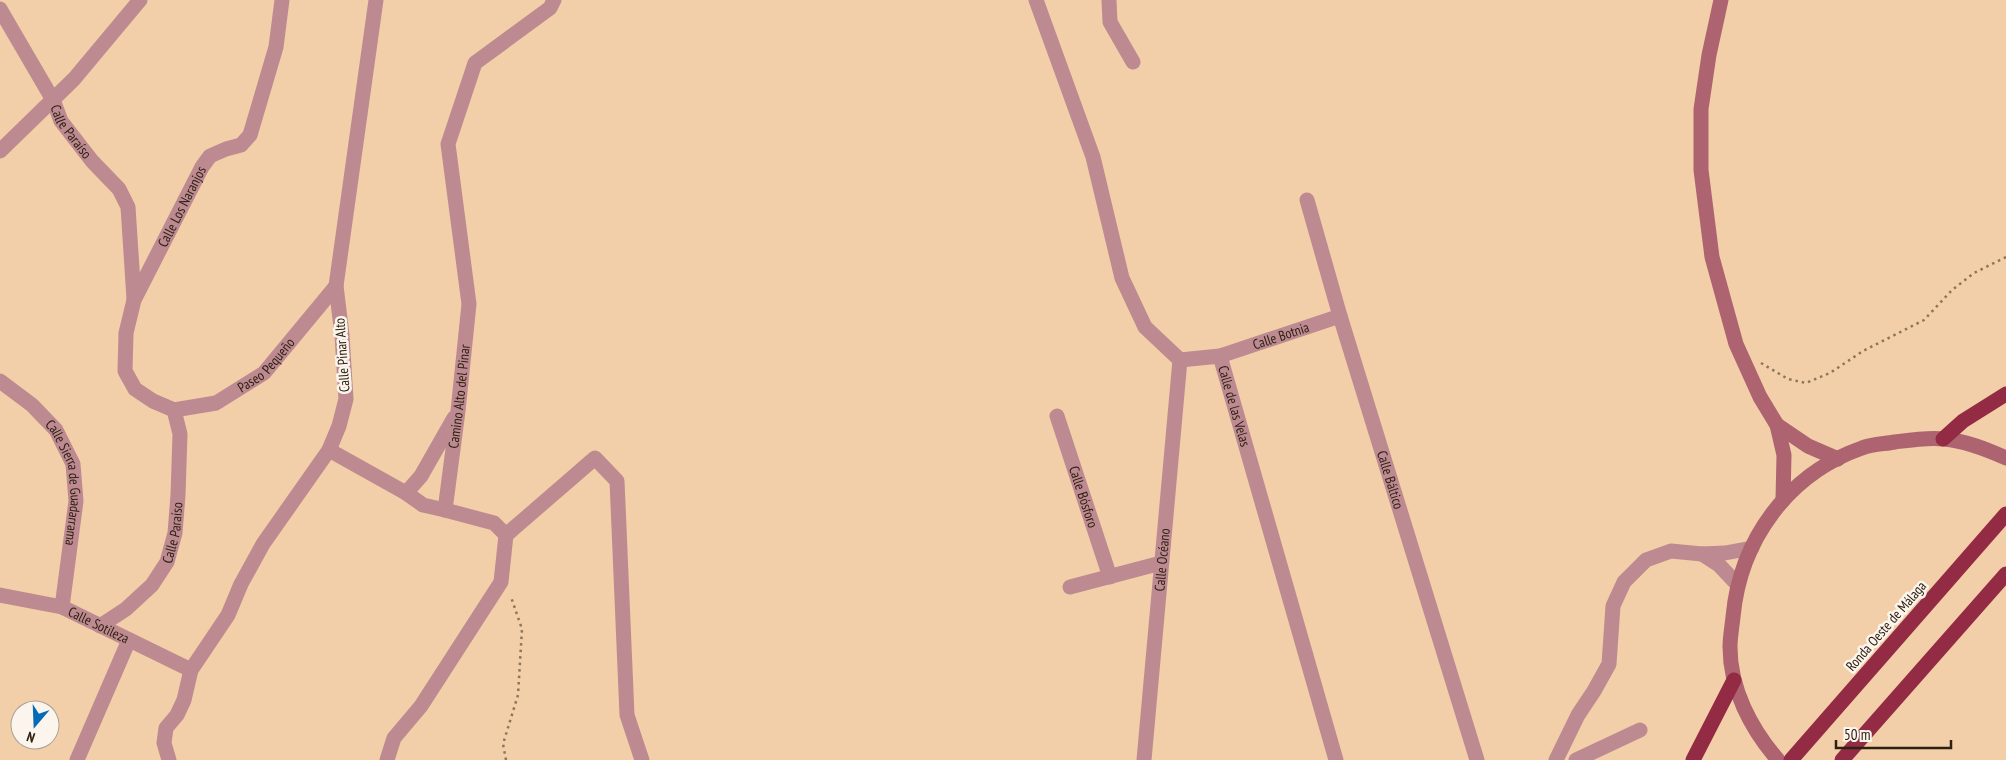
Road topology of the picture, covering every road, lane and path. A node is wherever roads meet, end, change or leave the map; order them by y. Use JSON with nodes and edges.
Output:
{"nodes":[{"id":1,"x":140,"y":0,"type":"edge"},
{"id":2,"x":282,"y":0,"type":"edge"},
{"id":3,"x":376,"y":0,"type":"edge"},
{"id":4,"x":554,"y":0,"type":"edge"},
{"id":5,"x":1036,"y":0,"type":"edge"},
{"id":6,"x":1109,"y":0,"type":"edge"},
{"id":7,"x":1721,"y":0,"type":"edge"},
{"id":8,"x":0,"y":9,"type":"edge"},
{"id":9,"x":1133,"y":62,"type":"dead end"},
{"id":10,"x":52,"y":100,"type":"junction"},
{"id":11,"x":0,"y":151,"type":"edge"},
{"id":12,"x":1307,"y":200,"type":"dead end"},
{"id":13,"x":2006,"y":257,"type":"edge"},
{"id":14,"x":336,"y":286,"type":"junction"},
{"id":15,"x":134,"y":300,"type":"junction"},
{"id":16,"x":1340,"y":316,"type":"junction"},
{"id":17,"x":1741,"y":355,"type":"junction"},
{"id":18,"x":1220,"y":356,"type":"junction"},
{"id":19,"x":1180,"y":360,"type":"junction"},
{"id":20,"x":0,"y":381,"type":"edge"},
{"id":21,"x":2006,"y":394,"type":"edge"},
{"id":22,"x":174,"y":410,"type":"junction"},
{"id":23,"x":458,"y":411,"type":"junction"},
{"id":24,"x":1057,"y":416,"type":"dead end"},
{"id":25,"x":1777,"y":425,"type":"junction"},
{"id":26,"x":1943,"y":439,"type":"junction"},
{"id":27,"x":329,"y":450,"type":"junction"},
{"id":28,"x":2006,"y":458,"type":"edge"},
{"id":29,"x":1838,"y":459,"type":"junction"},
{"id":30,"x":406,"y":493,"type":"junction"},
{"id":31,"x":1783,"y":500,"type":"junction"},
{"id":32,"x":446,"y":510,"type":"junction"},
{"id":33,"x":2006,"y":514,"type":"edge"},
{"id":34,"x":506,"y":535,"type":"junction"},
{"id":35,"x":1752,"y":548,"type":"junction"},
{"id":36,"x":1702,"y":554,"type":"junction"},
{"id":37,"x":1161,"y":563,"type":"junction"},
{"id":38,"x":2006,"y":574,"type":"edge"},
{"id":39,"x":1110,"y":577,"type":"junction"},
{"id":40,"x":1738,"y":585,"type":"junction"},
{"id":41,"x":1070,"y":587,"type":"dead end"},
{"id":42,"x":510,"y":590,"type":"dead end"},
{"id":43,"x":0,"y":595,"type":"edge"},
{"id":44,"x":62,"y":607,"type":"junction"},
{"id":45,"x":100,"y":626,"type":"junction"},
{"id":46,"x":129,"y":640,"type":"junction"},
{"id":47,"x":191,"y":670,"type":"junction"},
{"id":48,"x":1734,"y":680,"type":"junction"},
{"id":49,"x":1640,"y":730,"type":"dead end"},
{"id":50,"x":77,"y":760,"type":"edge"},
{"id":51,"x":169,"y":760,"type":"edge"},
{"id":52,"x":387,"y":760,"type":"edge"},
{"id":53,"x":506,"y":760,"type":"edge"},
{"id":54,"x":642,"y":760,"type":"edge"},
{"id":55,"x":1144,"y":760,"type":"edge"},
{"id":56,"x":1336,"y":760,"type":"edge"},
{"id":57,"x":1477,"y":760,"type":"edge"},
{"id":58,"x":1556,"y":760,"type":"edge"},
{"id":59,"x":1576,"y":760,"type":"edge"},
{"id":60,"x":1693,"y":760,"type":"edge"},
{"id":61,"x":1778,"y":760,"type":"edge"},
{"id":62,"x":1792,"y":760,"type":"edge"},
{"id":63,"x":1842,"y":760,"type":"edge"}],
"edges":[{"from":1,"to":10,"type":"street"},
{"from":2,"to":15,"type":"street","name":"Calle Los Naranjos"},
{"from":3,"to":14,"type":"street","name":"Calle Pinar Alto"},
{"from":4,"to":23,"type":"street","name":"Camino Alto del Pinar"},
{"from":5,"to":19,"type":"street"},
{"from":6,"to":9,"type":"street"},
{"from":7,"to":17,"type":"main road"},
{"from":8,"to":10,"type":"street","name":"Calle Paraíso"},
{"from":10,"to":11,"type":"street"},
{"from":10,"to":15,"type":"street","name":"Calle Paraíso"},
{"from":12,"to":16,"type":"street","name":"Calle Báltico"},
{"from":13,"to":17,"type":"path"},
{"from":14,"to":22,"type":"street","name":"Paseo Pequeño"},
{"from":14,"to":27,"type":"street","name":"Calle Pinar Alto"},
{"from":15,"to":22,"type":"street","name":"Calle Los Naranjos"},
{"from":16,"to":18,"type":"street","name":"Calle Botnia"},
{"from":16,"to":57,"type":"street","name":"Calle Báltico"},
{"from":17,"to":25,"type":"main road"},
{"from":18,"to":19,"type":"street","name":"Calle de las Velas"},
{"from":18,"to":56,"type":"street","name":"Calle de las Velas"},
{"from":19,"to":37,"type":"street","name":"Calle Océano"},
{"from":20,"to":44,"type":"street","name":"Calle Sierra de Guadarrama"},
{"from":21,"to":26,"type":"highway"},
{"from":22,"to":45,"type":"street","name":"Calle Paraíso"},
{"from":23,"to":30,"type":"street"},
{"from":23,"to":32,"type":"street","name":"Camino Alto del Pinar"},
{"from":24,"to":39,"type":"street","name":"Calle Bósforo"},
{"from":25,"to":29,"type":"main road"},
{"from":25,"to":31,"type":"main road"},
{"from":26,"to":28,"type":"main road"},
{"from":26,"to":29,"type":"main road"},
{"from":27,"to":30,"type":"street"},
{"from":27,"to":47,"type":"street","name":"Calle Pinar Alto"},
{"from":29,"to":31,"type":"main road"},
{"from":30,"to":32,"type":"street"},
{"from":31,"to":35,"type":"main road"},
{"from":32,"to":34,"type":"street"},
{"from":33,"to":62,"type":"highway","name":"Ronda Oeste de Málaga"},
{"from":34,"to":52,"type":"street"},
{"from":34,"to":54,"type":"street"},
{"from":35,"to":36,"type":"street"},
{"from":35,"to":40,"type":"main road"},
{"from":36,"to":40,"type":"street"},
{"from":36,"to":58,"type":"street"},
{"from":37,"to":39,"type":"street"},
{"from":37,"to":55,"type":"street","name":"Calle Océano"},
{"from":38,"to":63,"type":"highway"},
{"from":39,"to":41,"type":"street"},
{"from":40,"to":48,"type":"main road"},
{"from":42,"to":53,"type":"path"},
{"from":43,"to":44,"type":"street","name":"Calle Sotileza"},
{"from":44,"to":45,"type":"street","name":"Calle Sotileza"},
{"from":45,"to":46,"type":"street","name":"Calle Sotileza"},
{"from":46,"to":47,"type":"street","name":"Calle Sotileza"},
{"from":46,"to":50,"type":"street"},
{"from":47,"to":51,"type":"street"},
{"from":48,"to":60,"type":"highway"},
{"from":48,"to":61,"type":"main road"},
{"from":49,"to":59,"type":"street"}]}
